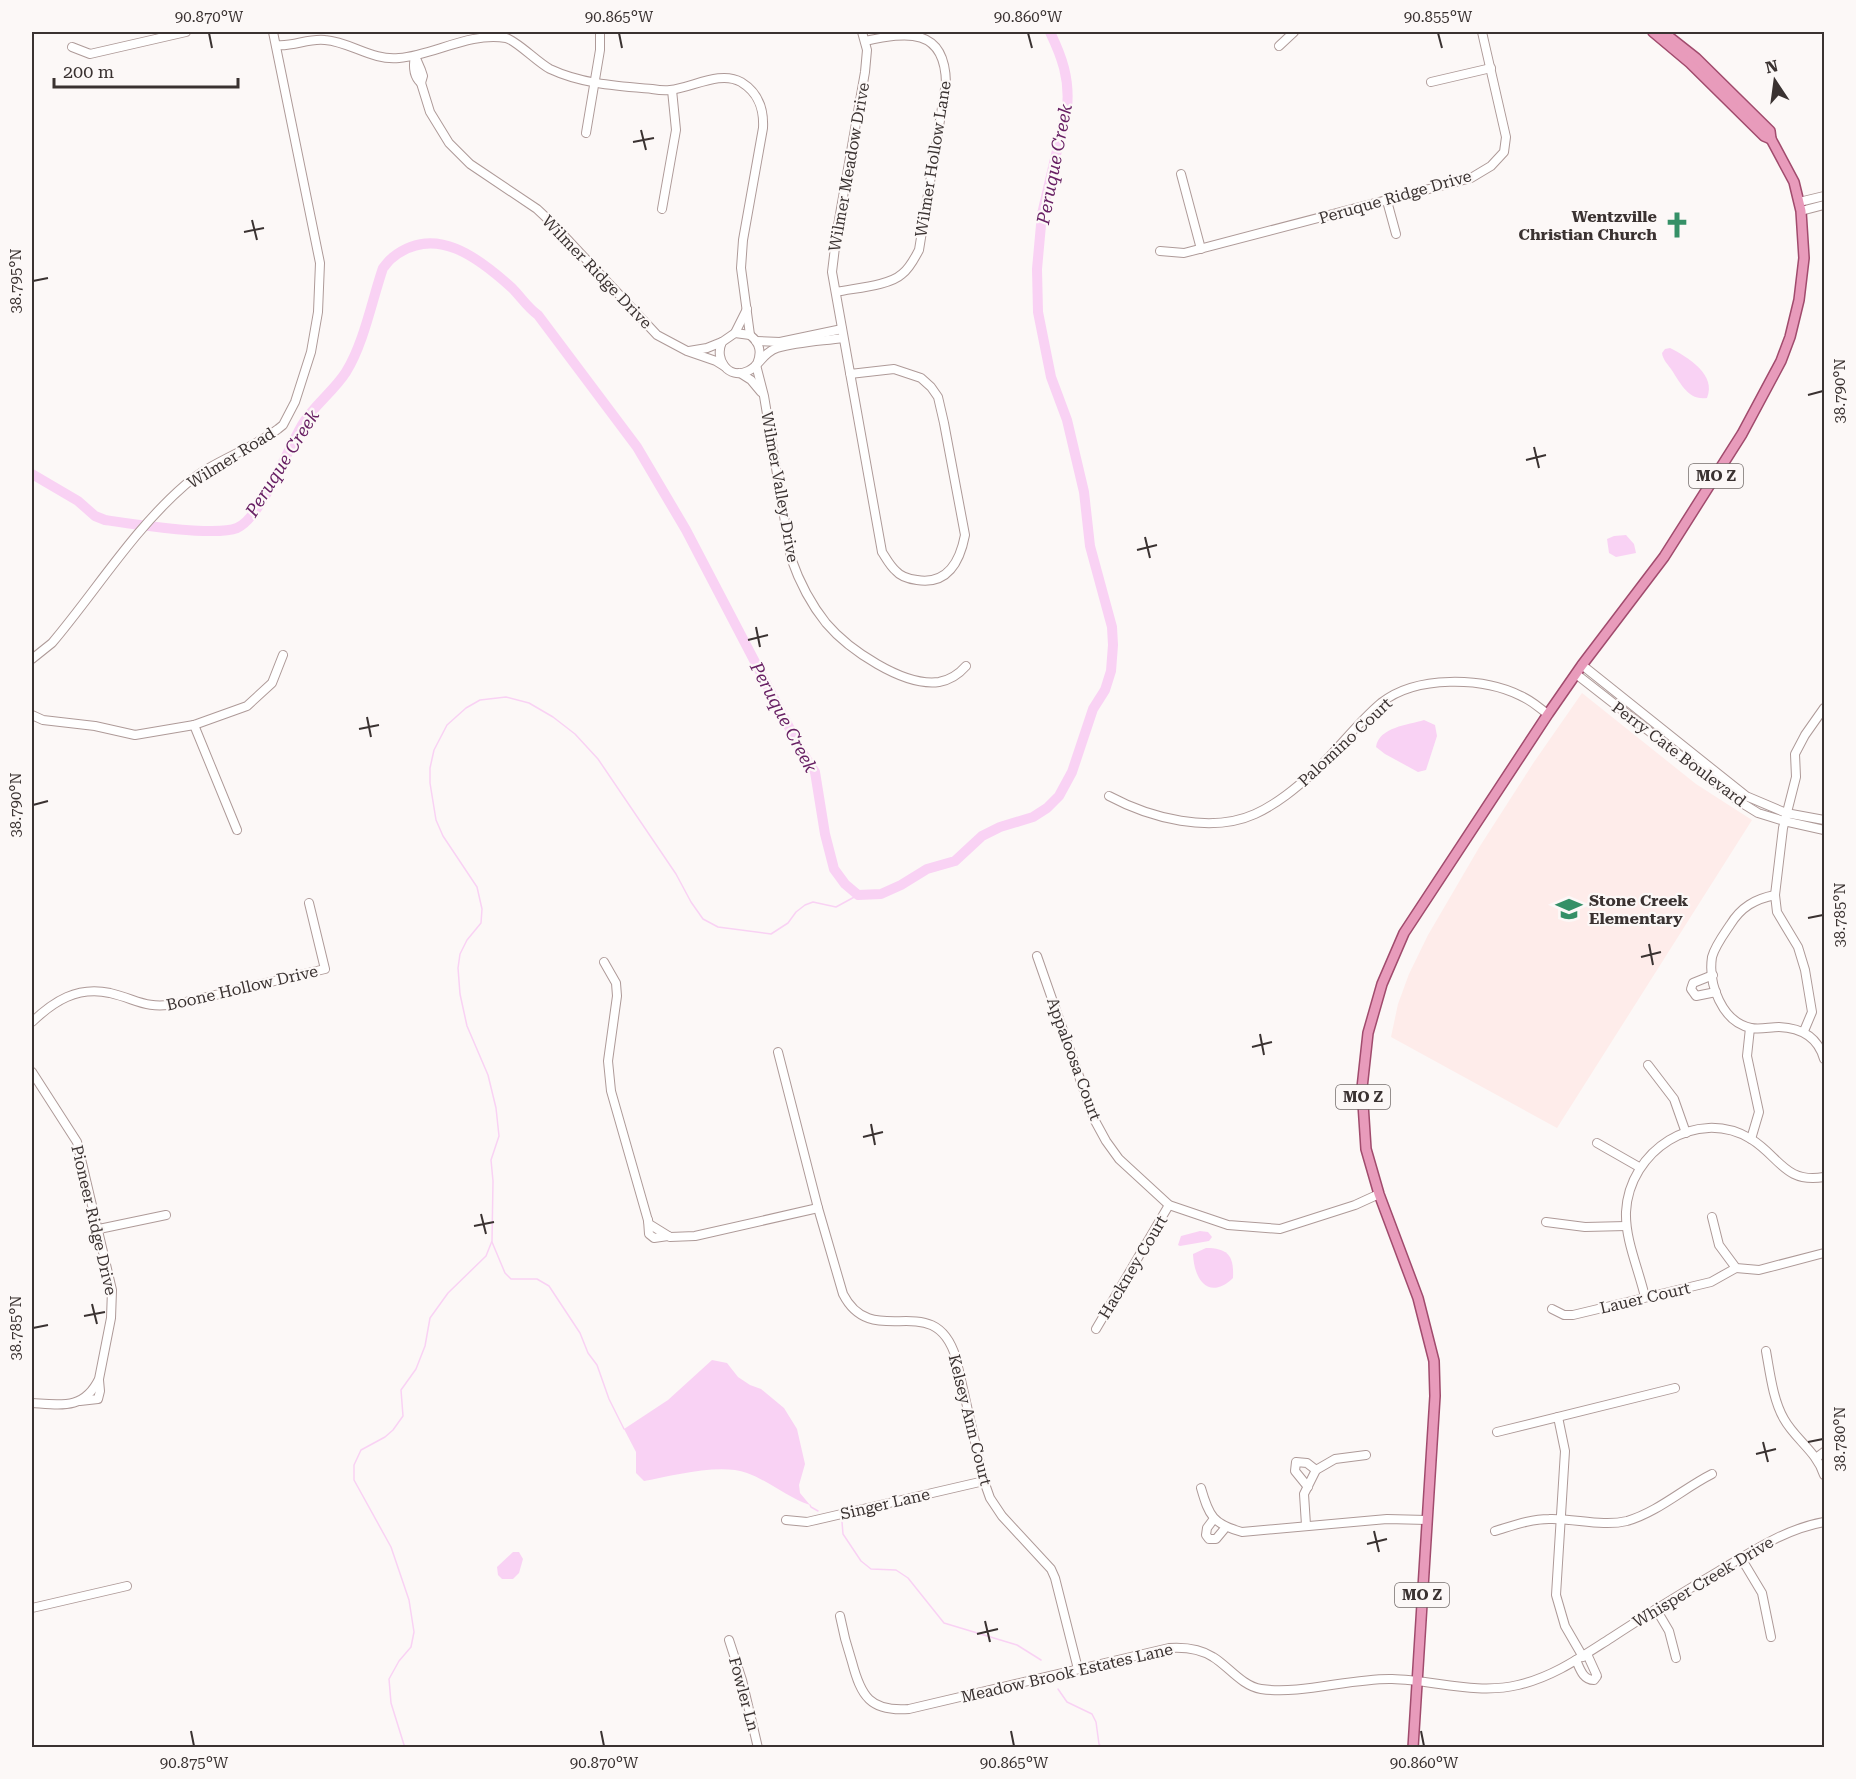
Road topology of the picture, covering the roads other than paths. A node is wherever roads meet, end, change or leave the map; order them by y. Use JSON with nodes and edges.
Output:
{"nodes":[{"id":1,"x":186,"y":32,"type":"edge"},
{"id":2,"x":273,"y":32,"type":"edge"},
{"id":3,"x":600,"y":32,"type":"edge"},
{"id":4,"x":862,"y":32,"type":"edge"},
{"id":5,"x":1294,"y":32,"type":"edge"},
{"id":6,"x":1482,"y":32,"type":"edge"},
{"id":7,"x":1653,"y":32,"type":"edge"},
{"id":8,"x":1663,"y":32,"type":"edge"},
{"id":9,"x":866,"y":41,"type":"junction"},
{"id":10,"x":276,"y":45,"type":"junction"},
{"id":11,"x":1279,"y":46,"type":"dead end"},
{"id":12,"x":72,"y":47,"type":"dead end"},
{"id":13,"x":415,"y":56,"type":"junction"},
{"id":14,"x":1491,"y":68,"type":"junction"},
{"id":15,"x":594,"y":82,"type":"junction"},
{"id":16,"x":1431,"y":82,"type":"dead end"},
{"id":17,"x":672,"y":90,"type":"junction"},
{"id":18,"x":586,"y":133,"type":"dead end"},
{"id":19,"x":1771,"y":139,"type":"junction"},
{"id":20,"x":1181,"y":174,"type":"dead end"},
{"id":21,"x":1824,"y":196,"type":"edge"},
{"id":22,"x":1387,"y":201,"type":"junction"},
{"id":23,"x":1824,"y":205,"type":"edge"},
{"id":24,"x":1800,"y":206,"type":"junction"},
{"id":25,"x":662,"y":209,"type":"dead end"},
{"id":26,"x":1396,"y":234,"type":"dead end"},
{"id":27,"x":1201,"y":249,"type":"junction"},
{"id":28,"x":1160,"y":251,"type":"dead end"},
{"id":29,"x":836,"y":292,"type":"junction"},
{"id":30,"x":747,"y":309,"type":"junction"},
{"id":31,"x":735,"y":333,"type":"junction"},
{"id":32,"x":842,"y":333,"type":"junction"},
{"id":33,"x":753,"y":338,"type":"junction"},
{"id":34,"x":722,"y":342,"type":"junction"},
{"id":35,"x":687,"y":351,"type":"junction"},
{"id":36,"x":756,"y":364,"type":"junction"},
{"id":37,"x":724,"y":366,"type":"junction"},
{"id":38,"x":740,"y":373,"type":"junction"},
{"id":39,"x":850,"y":374,"type":"junction"},
{"id":40,"x":764,"y":396,"type":"junction"},
{"id":41,"x":282,"y":656,"type":"dead end"},
{"id":42,"x":32,"y":659,"type":"edge"},
{"id":43,"x":1582,"y":665,"type":"junction"},
{"id":44,"x":966,"y":666,"type":"dead end"},
{"id":45,"x":1576,"y":674,"type":"junction"},
{"id":46,"x":1824,"y":708,"type":"edge"},
{"id":47,"x":1548,"y":714,"type":"junction"},
{"id":48,"x":32,"y":715,"type":"edge"},
{"id":49,"x":194,"y":724,"type":"junction"},
{"id":50,"x":1110,"y":796,"type":"dead end"},
{"id":51,"x":1786,"y":813,"type":"junction"},
{"id":52,"x":1824,"y":820,"type":"edge"},
{"id":53,"x":1784,"y":821,"type":"junction"},
{"id":54,"x":237,"y":830,"type":"dead end"},
{"id":55,"x":1824,"y":830,"type":"edge"},
{"id":56,"x":1775,"y":895,"type":"junction"},
{"id":57,"x":309,"y":903,"type":"dead end"},
{"id":58,"x":1037,"y":956,"type":"dead end"},
{"id":59,"x":604,"y":962,"type":"dead end"},
{"id":60,"x":1713,"y":975,"type":"junction"},
{"id":61,"x":1716,"y":992,"type":"junction"},
{"id":62,"x":32,"y":1023,"type":"edge"},
{"id":63,"x":1750,"y":1028,"type":"junction"},
{"id":64,"x":1804,"y":1031,"type":"junction"},
{"id":65,"x":778,"y":1053,"type":"dead end"},
{"id":66,"x":1824,"y":1059,"type":"edge"},
{"id":67,"x":1648,"y":1065,"type":"dead end"},
{"id":68,"x":32,"y":1072,"type":"edge"},
{"id":69,"x":1686,"y":1133,"type":"junction"},
{"id":70,"x":1751,"y":1139,"type":"junction"},
{"id":71,"x":1597,"y":1143,"type":"dead end"},
{"id":72,"x":1639,"y":1167,"type":"junction"},
{"id":73,"x":1824,"y":1177,"type":"edge"},
{"id":74,"x":1379,"y":1194,"type":"junction"},
{"id":75,"x":1169,"y":1205,"type":"junction"},
{"id":76,"x":818,"y":1208,"type":"junction"},
{"id":77,"x":166,"y":1215,"type":"dead end"},
{"id":78,"x":1712,"y":1217,"type":"dead end"},
{"id":79,"x":1546,"y":1222,"type":"dead end"},
{"id":80,"x":1626,"y":1226,"type":"junction"},
{"id":81,"x":99,"y":1229,"type":"junction"},
{"id":82,"x":1824,"y":1253,"type":"edge"},
{"id":83,"x":1737,"y":1268,"type":"junction"},
{"id":84,"x":1645,"y":1297,"type":"junction"},
{"id":85,"x":1552,"y":1309,"type":"dead end"},
{"id":86,"x":1096,"y":1329,"type":"dead end"},
{"id":87,"x":1766,"y":1351,"type":"dead end"},
{"id":88,"x":1675,"y":1388,"type":"dead end"},
{"id":89,"x":32,"y":1402,"type":"edge"},
{"id":90,"x":1558,"y":1417,"type":"junction"},
{"id":91,"x":1497,"y":1432,"type":"dead end"},
{"id":92,"x":1824,"y":1452,"type":"edge"},
{"id":93,"x":1366,"y":1455,"type":"dead end"},
{"id":94,"x":1816,"y":1458,"type":"junction"},
{"id":95,"x":1316,"y":1470,"type":"junction"},
{"id":96,"x":1712,"y":1474,"type":"dead end"},
{"id":97,"x":1824,"y":1474,"type":"edge"},
{"id":98,"x":984,"y":1482,"type":"junction"},
{"id":99,"x":1308,"y":1486,"type":"junction"},
{"id":100,"x":1201,"y":1488,"type":"dead end"},
{"id":101,"x":1560,"y":1519,"type":"junction"},
{"id":102,"x":786,"y":1520,"type":"dead end"},
{"id":103,"x":1213,"y":1520,"type":"junction"},
{"id":104,"x":1427,"y":1520,"type":"junction"},
{"id":105,"x":1824,"y":1522,"type":"edge"},
{"id":106,"x":1306,"y":1525,"type":"junction"},
{"id":107,"x":1226,"y":1527,"type":"junction"},
{"id":108,"x":1495,"y":1531,"type":"dead end"},
{"id":109,"x":1741,"y":1558,"type":"junction"},
{"id":110,"x":127,"y":1586,"type":"dead end"},
{"id":111,"x":32,"y":1608,"type":"edge"},
{"id":112,"x":1656,"y":1609,"type":"junction"},
{"id":113,"x":840,"y":1616,"type":"dead end"},
{"id":114,"x":1771,"y":1637,"type":"dead end"},
{"id":115,"x":729,"y":1640,"type":"dead end"},
{"id":116,"x":1582,"y":1657,"type":"junction"},
{"id":117,"x":1676,"y":1658,"type":"dead end"},
{"id":118,"x":1078,"y":1669,"type":"junction"},
{"id":119,"x":1417,"y":1681,"type":"junction"},
{"id":120,"x":758,"y":1748,"type":"edge"},
{"id":121,"x":1413,"y":1748,"type":"edge"}],
"edges":[{"from":1,"to":12,"type":"street"},
{"from":2,"to":10,"type":"street","name":"Wilmer Road"},
{"from":3,"to":15,"type":"street"},
{"from":4,"to":9,"type":"street","name":"Wilmer Meadow Drive"},
{"from":5,"to":11,"type":"street"},
{"from":6,"to":14,"type":"street","name":"Peruque Ridge Drive"},
{"from":7,"to":19,"type":"main road","number":"MO Z"},
{"from":8,"to":19,"type":"main road","number":"MO Z"},
{"from":9,"to":29,"type":"street","name":"Wilmer Meadow Drive"},
{"from":9,"to":29,"type":"street","name":"Wilmer Hollow Lane"},
{"from":10,"to":13,"type":"street"},
{"from":10,"to":42,"type":"street","name":"Wilmer Road"},
{"from":13,"to":15,"type":"street"},
{"from":13,"to":35,"type":"street","name":"Wilmer Ridge Drive"},
{"from":14,"to":16,"type":"street"},
{"from":14,"to":22,"type":"street","name":"Peruque Ridge Drive"},
{"from":15,"to":17,"type":"street"},
{"from":15,"to":18,"type":"street"},
{"from":17,"to":25,"type":"street"},
{"from":17,"to":30,"type":"street"},
{"from":19,"to":24,"type":"main road","number":"MO Z"},
{"from":20,"to":27,"type":"street"},
{"from":21,"to":24,"type":"street"},
{"from":22,"to":26,"type":"street"},
{"from":22,"to":27,"type":"street","name":"Peruque Ridge Drive"},
{"from":23,"to":24,"type":"street"},
{"from":24,"to":43,"type":"main road","number":"MO Z"},
{"from":27,"to":28,"type":"street","name":"Peruque Ridge Drive"},
{"from":29,"to":32,"type":"street","name":"Wilmer Meadow Drive"},
{"from":30,"to":31,"type":"street"},
{"from":30,"to":33,"type":"street"},
{"from":31,"to":33,"type":"street"},
{"from":31,"to":34,"type":"street"},
{"from":32,"to":33,"type":"street"},
{"from":32,"to":36,"type":"street"},
{"from":32,"to":39,"type":"street","name":"Wilmer Meadow Drive"},
{"from":33,"to":36,"type":"street"},
{"from":34,"to":35,"type":"street"},
{"from":34,"to":37,"type":"street"},
{"from":35,"to":37,"type":"street","name":"Wilmer Ridge Drive"},
{"from":36,"to":38,"type":"street"},
{"from":36,"to":40,"type":"street","name":"Wilmer Valley Drive"},
{"from":37,"to":38,"type":"street"},
{"from":38,"to":40,"type":"street","name":"Wilmer Valley Drive"},
{"from":39,"to":39,"type":"street","name":"Wilmer Meadow Drive"},
{"from":40,"to":44,"type":"street","name":"Wilmer Valley Drive"},
{"from":41,"to":49,"type":"street"},
{"from":43,"to":45,"type":"main road","number":"MO Z"},
{"from":43,"to":51,"type":"street","name":"Perry Cate Boulevard"},
{"from":45,"to":47,"type":"main road","number":"MO Z"},
{"from":45,"to":53,"type":"street","name":"Perry Cate Boulevard"},
{"from":46,"to":51,"type":"street"},
{"from":47,"to":50,"type":"street","name":"Palomino Court"},
{"from":47,"to":74,"type":"main road","number":"MO Z"},
{"from":48,"to":49,"type":"street"},
{"from":49,"to":54,"type":"street"},
{"from":51,"to":52,"type":"street","name":"Perry Cate Boulevard"},
{"from":51,"to":53,"type":"street"},
{"from":53,"to":55,"type":"street","name":"Perry Cate Boulevard"},
{"from":53,"to":56,"type":"street"},
{"from":56,"to":60,"type":"street"},
{"from":56,"to":64,"type":"street"},
{"from":57,"to":62,"type":"street","name":"Boone Hollow Drive"},
{"from":58,"to":75,"type":"street","name":"Appaloosa Court"},
{"from":59,"to":76,"type":"street"},
{"from":60,"to":61,"type":"street"},
{"from":60,"to":61,"type":"street"},
{"from":61,"to":63,"type":"street"},
{"from":63,"to":64,"type":"street"},
{"from":63,"to":70,"type":"street"},
{"from":64,"to":66,"type":"street"},
{"from":65,"to":76,"type":"street","name":"Kelsey Ann Court"},
{"from":67,"to":69,"type":"street"},
{"from":68,"to":81,"type":"street","name":"Pioneer Ridge Drive"},
{"from":69,"to":70,"type":"street"},
{"from":69,"to":72,"type":"street"},
{"from":70,"to":73,"type":"street"},
{"from":71,"to":72,"type":"street"},
{"from":72,"to":80,"type":"street"},
{"from":74,"to":75,"type":"street","name":"Appaloosa Court"},
{"from":74,"to":104,"type":"main road","number":"MO Z"},
{"from":75,"to":86,"type":"street","name":"Hackney Court"},
{"from":76,"to":98,"type":"street","name":"Kelsey Ann Court"},
{"from":77,"to":81,"type":"street"},
{"from":78,"to":83,"type":"street"},
{"from":79,"to":80,"type":"street"},
{"from":80,"to":84,"type":"street"},
{"from":81,"to":89,"type":"street","name":"Pioneer Ridge Drive"},
{"from":82,"to":83,"type":"street"},
{"from":83,"to":84,"type":"street","name":"Lauer Court"},
{"from":84,"to":85,"type":"street","name":"Lauer Court"},
{"from":87,"to":94,"type":"street"},
{"from":88,"to":90,"type":"street"},
{"from":90,"to":91,"type":"street"},
{"from":90,"to":101,"type":"street"},
{"from":92,"to":94,"type":"street"},
{"from":93,"to":95,"type":"street"},
{"from":94,"to":97,"type":"street"},
{"from":95,"to":99,"type":"street"},
{"from":95,"to":99,"type":"street"},
{"from":96,"to":101,"type":"street"},
{"from":98,"to":102,"type":"street","name":"Singer Lane"},
{"from":98,"to":118,"type":"street","name":"Kelsey Ann Court"},
{"from":99,"to":106,"type":"street"},
{"from":100,"to":103,"type":"street"},
{"from":101,"to":108,"type":"street"},
{"from":101,"to":116,"type":"street"},
{"from":103,"to":107,"type":"street"},
{"from":103,"to":107,"type":"street"},
{"from":104,"to":106,"type":"street"},
{"from":104,"to":119,"type":"main road","number":"MO Z"},
{"from":105,"to":109,"type":"street","name":"Whisper Creek Drive"},
{"from":106,"to":107,"type":"street"},
{"from":109,"to":112,"type":"street","name":"Whisper Creek Drive"},
{"from":109,"to":114,"type":"street"},
{"from":110,"to":111,"type":"street"},
{"from":112,"to":116,"type":"street","name":"Whisper Creek Drive"},
{"from":112,"to":117,"type":"street"},
{"from":113,"to":118,"type":"street","name":"Meadow Brook Estates Lane"},
{"from":115,"to":120,"type":"street","name":"Fowler Ln"},
{"from":116,"to":119,"type":"street","name":"Whisper Creek Drive"},
{"from":118,"to":119,"type":"street","name":"Meadow Brook Estates Lane"},
{"from":119,"to":121,"type":"main road","number":"MO Z"}]}
